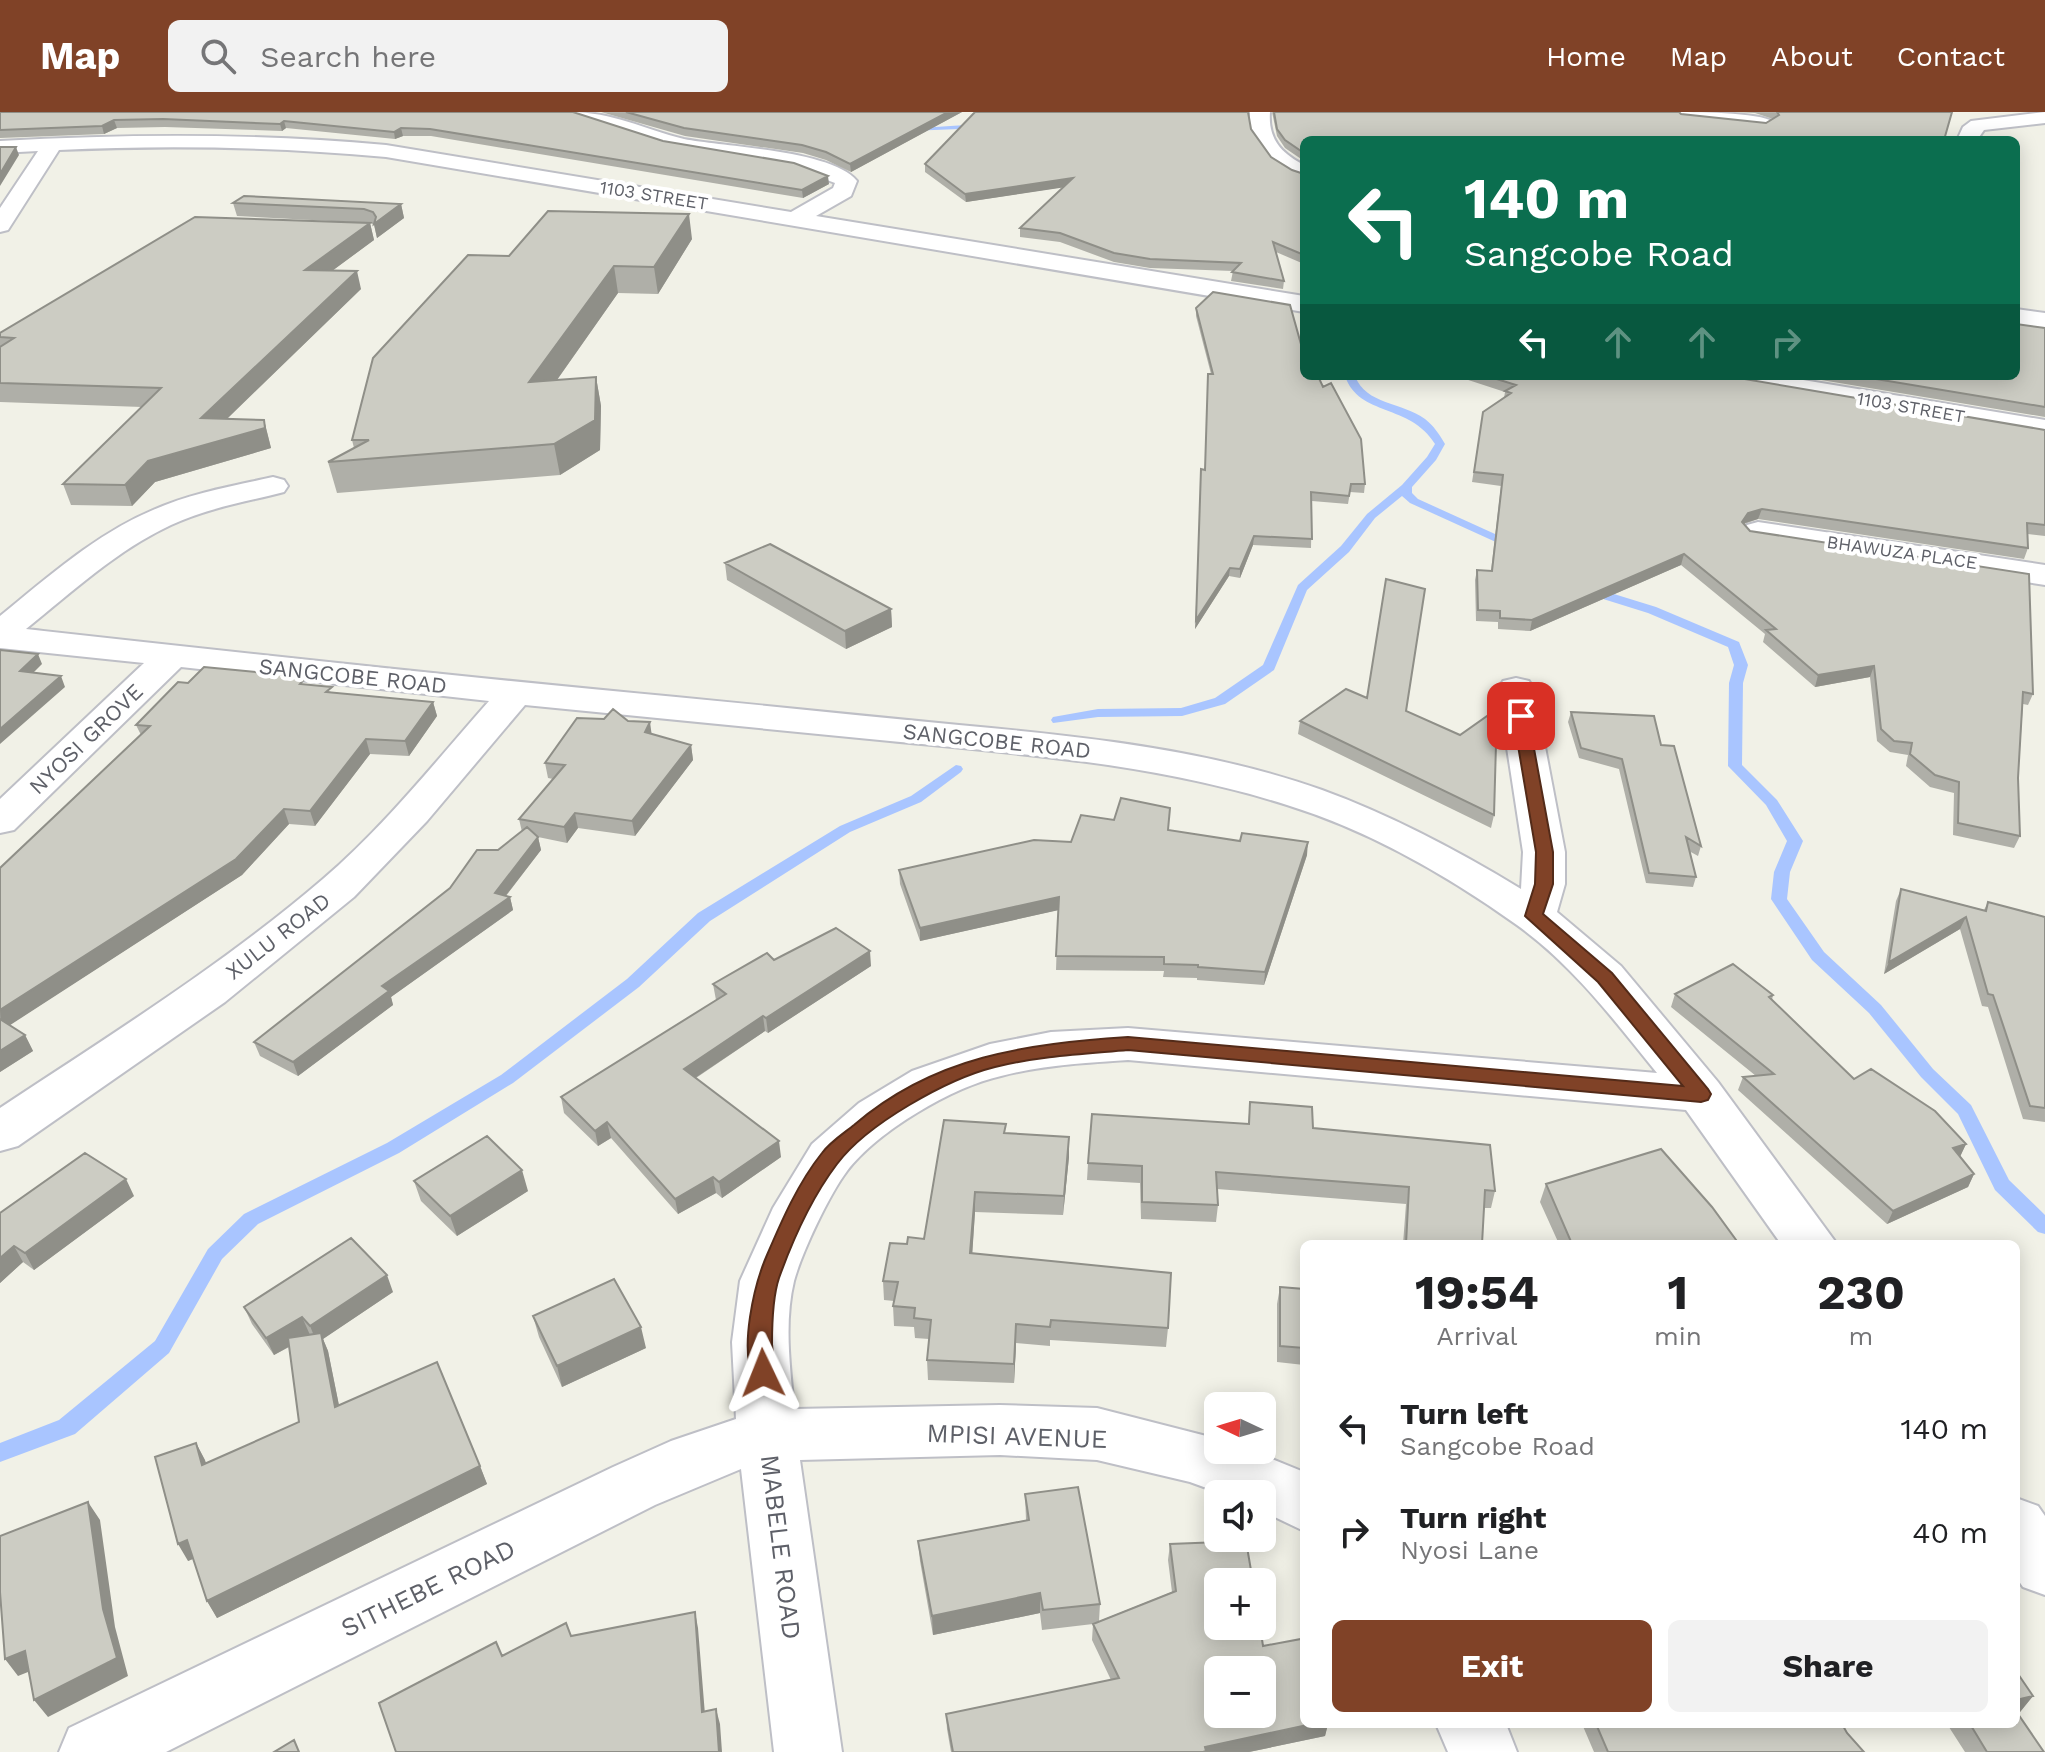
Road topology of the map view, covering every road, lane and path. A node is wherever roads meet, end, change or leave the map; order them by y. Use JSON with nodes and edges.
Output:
{"nodes":[{"id":1,"x":580,"y":112,"type":"edge"},
{"id":2,"x":1260,"y":112,"type":"edge"},
{"id":3,"x":1680,"y":112,"type":"edge"},
{"id":4,"x":2045,"y":117,"type":"edge"},
{"id":5,"x":212,"y":120,"type":"edge"},
{"id":6,"x":1762,"y":125,"type":"edge"},
{"id":7,"x":1968,"y":136,"type":"edge"},
{"id":8,"x":189,"y":140,"type":"junction"},
{"id":9,"x":53,"y":144,"type":"junction"},
{"id":10,"x":0,"y":147,"type":"edge"},
{"id":11,"x":1300,"y":171,"type":"edge"},
{"id":12,"x":796,"y":218,"type":"junction"},
{"id":13,"x":0,"y":225,"type":"edge"},
{"id":14,"x":1300,"y":303,"type":"edge"},
{"id":15,"x":2020,"y":318,"type":"edge"},
{"id":16,"x":2045,"y":321,"type":"edge"},
{"id":17,"x":1754,"y":380,"type":"edge"},
{"id":18,"x":2045,"y":429,"type":"edge"},
{"id":19,"x":273,"y":486,"type":"dead end"},
{"id":20,"x":1758,"y":532,"type":"edge"},
{"id":21,"x":2045,"y":575,"type":"edge"},
{"id":22,"x":0,"y":635,"type":"edge"},
{"id":23,"x":171,"y":657,"type":"junction"},
{"id":24,"x":1516,"y":689,"type":"dead end"},
{"id":25,"x":516,"y":693,"type":"junction"},
{"id":26,"x":0,"y":821,"type":"edge"},
{"id":27,"x":1534,"y":916,"type":"junction"},
{"id":28,"x":1701,"y":1094,"type":"junction"},
{"id":29,"x":0,"y":1133,"type":"edge"},
{"id":30,"x":1807,"y":1240,"type":"edge"},
{"id":31,"x":767,"y":1435,"type":"junction"},
{"id":32,"x":1300,"y":1502,"type":"edge"},
{"id":33,"x":2020,"y":1532,"type":"edge"},
{"id":34,"x":2045,"y":1566,"type":"edge"},
{"id":35,"x":1472,"y":1728,"type":"edge"},
{"id":36,"x":93,"y":1752,"type":"edge"},
{"id":37,"x":808,"y":1752,"type":"edge"},
{"id":38,"x":1483,"y":1752,"type":"edge"}],
"edges":[{"from":1,"to":12,"type":"street"},
{"from":2,"to":11,"type":"street"},
{"from":3,"to":6,"type":"street"},
{"from":4,"to":7,"type":"street"},
{"from":5,"to":8,"type":"street"},
{"from":8,"to":9,"type":"street","name":"1103 STREET"},
{"from":8,"to":12,"type":"street","name":"1103 STREET"},
{"from":9,"to":10,"type":"street","name":"1103 STREET"},
{"from":9,"to":13,"type":"street"},
{"from":12,"to":14,"type":"street","name":"1103 STREET"},
{"from":15,"to":16,"type":"street"},
{"from":17,"to":18,"type":"street","name":"1103 STREET"},
{"from":19,"to":22,"type":"street"},
{"from":20,"to":21,"type":"street","name":"BHAWUZA PLACE"},
{"from":22,"to":23,"type":"street","name":"SANGCOBE ROAD"},
{"from":23,"to":25,"type":"street","name":"SANGCOBE ROAD"},
{"from":23,"to":26,"type":"street","name":"NYOSI GROVE"},
{"from":24,"to":27,"type":"street"},
{"from":25,"to":27,"type":"street","name":"SANGCOBE ROAD"},
{"from":25,"to":29,"type":"street","name":"XULU ROAD"},
{"from":27,"to":28,"type":"street","name":"SANGCOBE ROAD"},
{"from":28,"to":30,"type":"street","name":"SANGCOBE ROAD"},
{"from":28,"to":31,"type":"street","name":"MABELE ROAD"},
{"from":31,"to":32,"type":"street","name":"MPISI AVENUE"},
{"from":31,"to":36,"type":"street","name":"SITHEBE ROAD"},
{"from":31,"to":37,"type":"street","name":"MABELE ROAD"},
{"from":33,"to":34,"type":"street"},
{"from":35,"to":38,"type":"street"}]}
